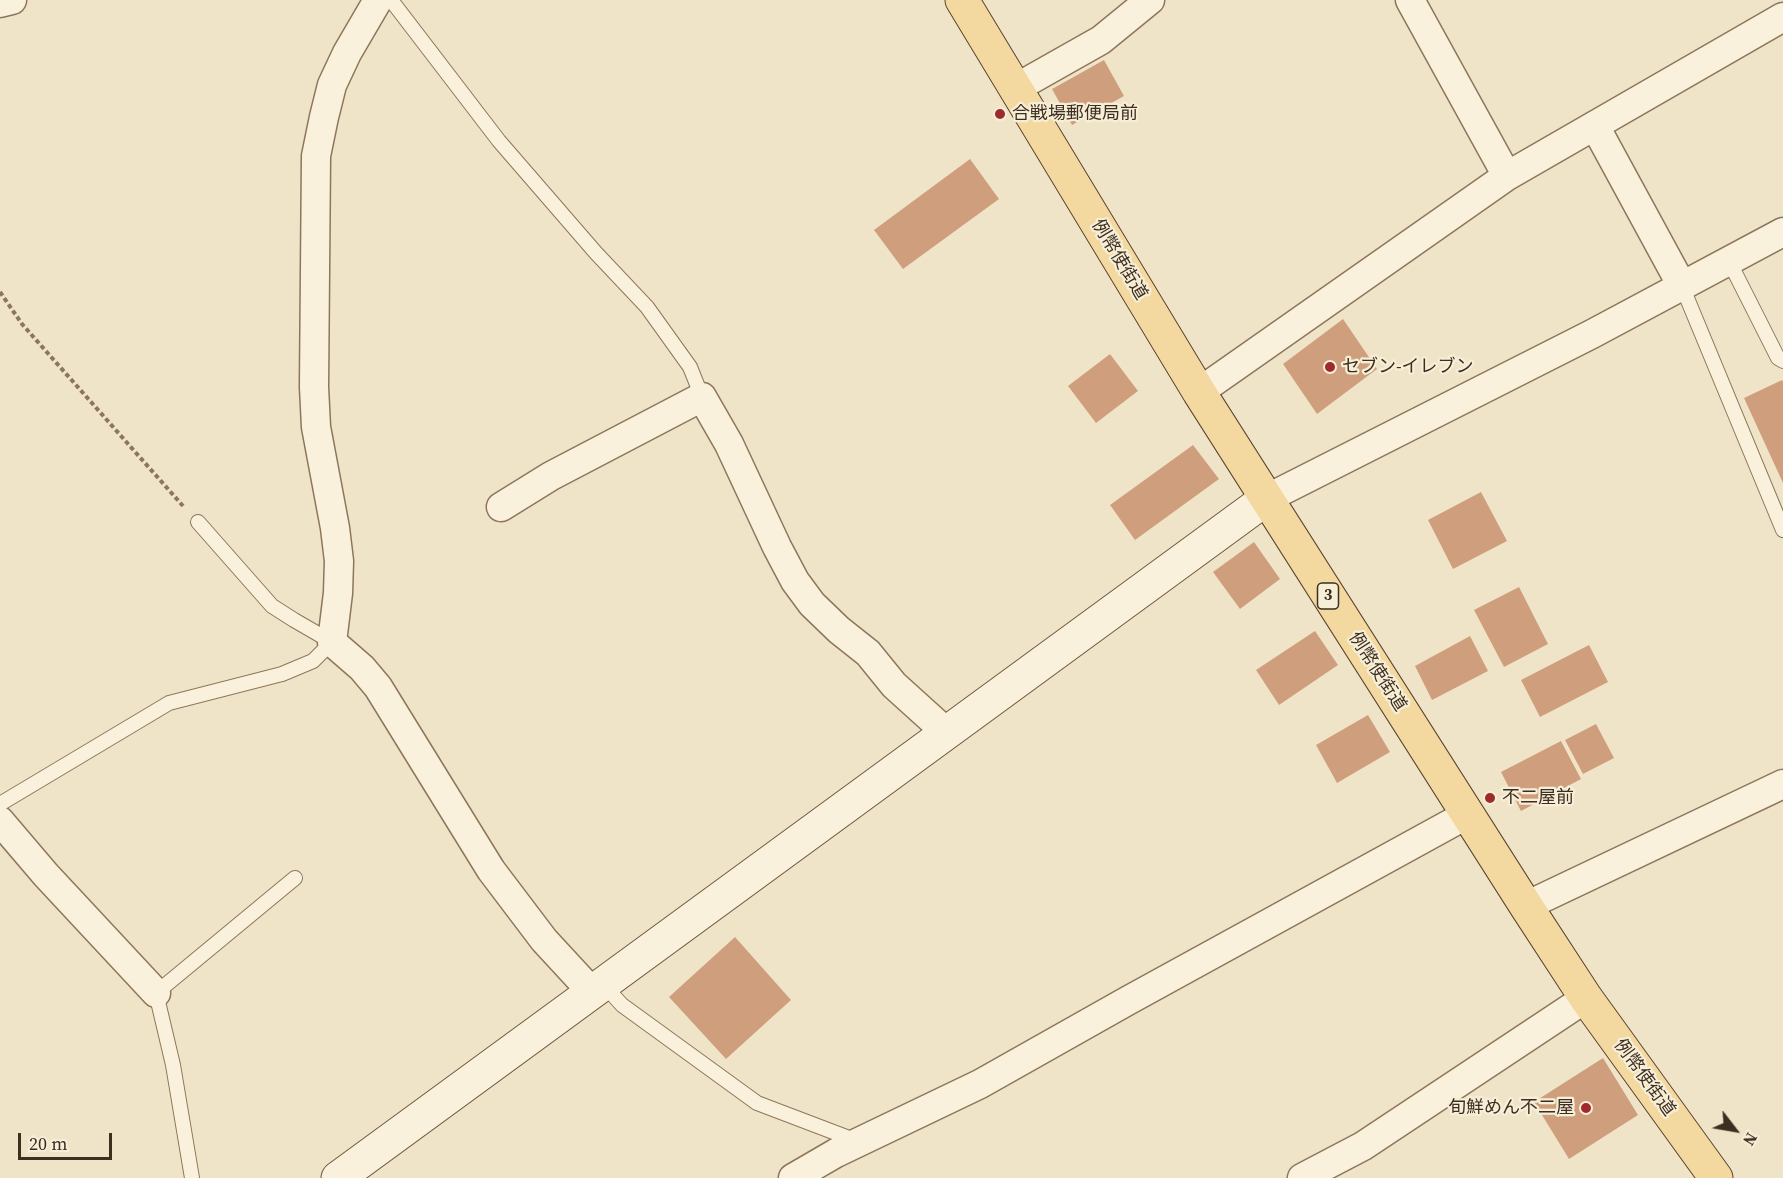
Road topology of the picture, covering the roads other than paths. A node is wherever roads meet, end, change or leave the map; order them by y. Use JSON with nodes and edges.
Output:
{"nodes":[{"id":1,"x":12,"y":0,"type":"edge"},
{"id":2,"x":378,"y":0,"type":"edge"},
{"id":3,"x":391,"y":0,"type":"edge"},
{"id":4,"x":962,"y":0,"type":"edge"},
{"id":5,"x":1150,"y":0,"type":"edge"},
{"id":6,"x":1410,"y":0,"type":"edge"},
{"id":7,"x":0,"y":3,"type":"edge"},
{"id":8,"x":1783,"y":17,"type":"edge"},
{"id":9,"x":1016,"y":88,"type":"junction"},
{"id":10,"x":1595,"y":126,"type":"junction"},
{"id":11,"x":1508,"y":176,"type":"junction"},
{"id":12,"x":1783,"y":232,"type":"edge"},
{"id":13,"x":1729,"y":261,"type":"junction"},
{"id":14,"x":1682,"y":286,"type":"junction"},
{"id":15,"x":1783,"y":361,"type":"edge"},
{"id":16,"x":1199,"y":392,"type":"junction"},
{"id":17,"x":702,"y":397,"type":"junction"},
{"id":18,"x":1266,"y":499,"type":"junction"},
{"id":19,"x":501,"y":507,"type":"dead end"},
{"id":20,"x":198,"y":522,"type":"road end"},
{"id":21,"x":1783,"y":530,"type":"edge"},
{"id":22,"x":332,"y":642,"type":"junction"},
{"id":23,"x":946,"y":732,"type":"junction"},
{"id":24,"x":1783,"y":784,"type":"edge"},
{"id":25,"x":0,"y":804,"type":"edge"},
{"id":26,"x":1468,"y":814,"type":"junction"},
{"id":27,"x":0,"y":821,"type":"edge"},
{"id":28,"x":295,"y":878,"type":"dead end"},
{"id":29,"x":1526,"y":906,"type":"junction"},
{"id":30,"x":598,"y":988,"type":"junction"},
{"id":31,"x":156,"y":993,"type":"junction"},
{"id":32,"x":1586,"y":998,"type":"junction"},
{"id":33,"x":859,"y":1142,"type":"junction"},
{"id":34,"x":192,"y":1178,"type":"edge"},
{"id":35,"x":338,"y":1178,"type":"edge"},
{"id":36,"x":793,"y":1178,"type":"edge"},
{"id":37,"x":1302,"y":1178,"type":"edge"},
{"id":38,"x":1716,"y":1178,"type":"edge"}],
"edges":[{"from":1,"to":7,"type":"street"},
{"from":2,"to":22,"type":"street"},
{"from":3,"to":17,"type":"lane"},
{"from":4,"to":9,"type":"main road","name":"例幣使街道","number":"3"},
{"from":5,"to":9,"type":"street"},
{"from":6,"to":11,"type":"street"},
{"from":8,"to":10,"type":"street"},
{"from":9,"to":16,"type":"main road","name":"例幣使街道","number":"3"},
{"from":10,"to":11,"type":"street"},
{"from":10,"to":14,"type":"street"},
{"from":11,"to":16,"type":"street"},
{"from":12,"to":13,"type":"street"},
{"from":13,"to":14,"type":"street"},
{"from":13,"to":15,"type":"lane"},
{"from":14,"to":18,"type":"street"},
{"from":14,"to":21,"type":"lane"},
{"from":16,"to":18,"type":"main road","name":"例幣使街道","number":"3"},
{"from":17,"to":19,"type":"street"},
{"from":17,"to":23,"type":"street"},
{"from":18,"to":23,"type":"street"},
{"from":18,"to":26,"type":"main road","name":"例幣使街道","number":"3"},
{"from":20,"to":22,"type":"lane"},
{"from":22,"to":25,"type":"lane"},
{"from":22,"to":30,"type":"street"},
{"from":23,"to":30,"type":"street"},
{"from":24,"to":29,"type":"street"},
{"from":26,"to":29,"type":"main road","name":"例幣使街道","number":"3"},
{"from":26,"to":33,"type":"street"},
{"from":27,"to":31,"type":"street"},
{"from":28,"to":31,"type":"lane"},
{"from":29,"to":32,"type":"main road","name":"例幣使街道","number":"3"},
{"from":30,"to":33,"type":"lane"},
{"from":30,"to":35,"type":"street"},
{"from":31,"to":34,"type":"lane"},
{"from":32,"to":37,"type":"street"},
{"from":32,"to":38,"type":"main road","name":"例幣使街道","number":"3"},
{"from":33,"to":36,"type":"street"}]}
